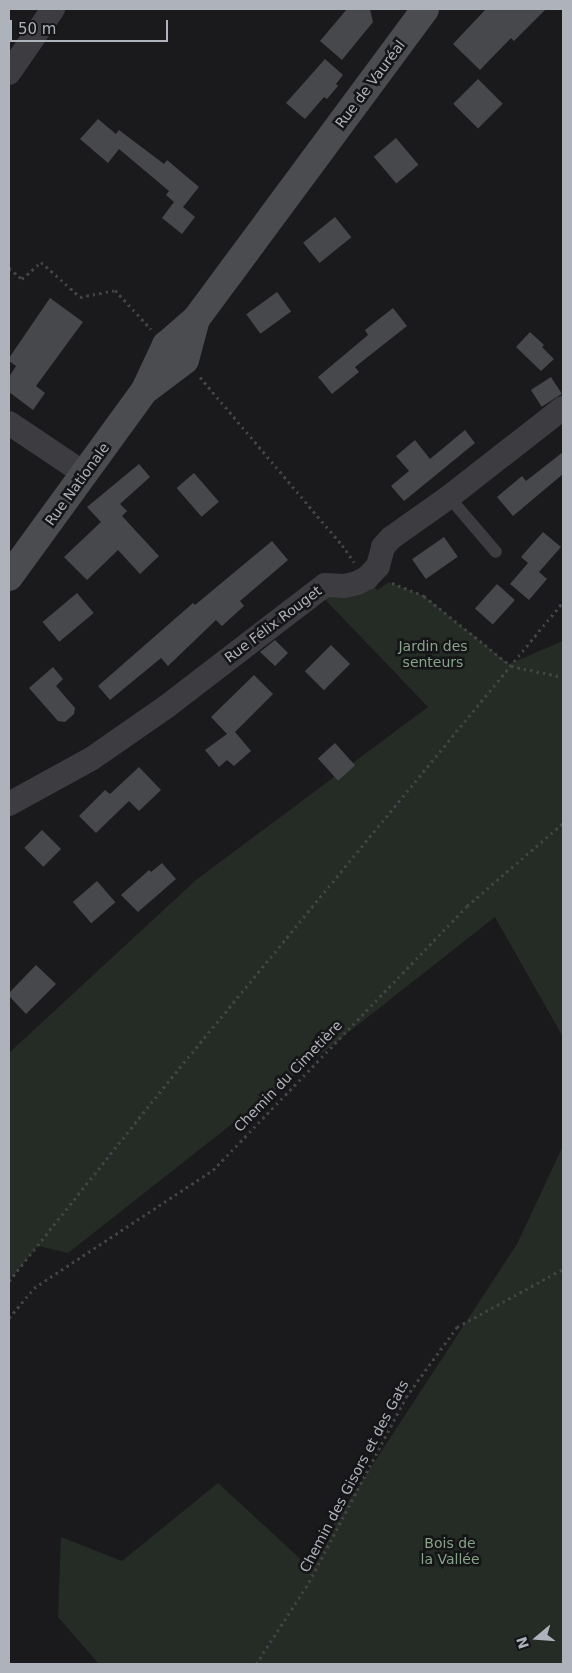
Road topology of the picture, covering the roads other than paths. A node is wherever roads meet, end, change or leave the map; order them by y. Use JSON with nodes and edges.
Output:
{"nodes":[{"id":1,"x":53,"y":9,"type":"edge"},
{"id":2,"x":425,"y":9,"type":"edge"},
{"id":3,"x":9,"y":73,"type":"edge"},
{"id":4,"x":314,"y":158,"type":"joint"},
{"id":5,"x":555,"y":415,"type":"edge"},
{"id":6,"x":9,"y":423,"type":"edge"},
{"id":7,"x":85,"y":474,"type":"junction"},
{"id":8,"x":449,"y":497,"type":"junction"},
{"id":9,"x":496,"y":552,"type":"dead end"},
{"id":10,"x":9,"y":577,"type":"edge"},
{"id":11,"x":9,"y":804,"type":"edge"}],
"edges":[{"from":1,"to":3,"type":"street"},
{"from":2,"to":4,"type":"street","name":"Rue de Vauréal"},
{"from":4,"to":7,"type":"street","name":"Rue Nationale"},
{"from":5,"to":8,"type":"street"},
{"from":6,"to":7,"type":"street"},
{"from":7,"to":10,"type":"street","name":"Rue Nationale"},
{"from":8,"to":9,"type":"lane"},
{"from":8,"to":11,"type":"street","name":"Rue Félix Rouget"}]}
